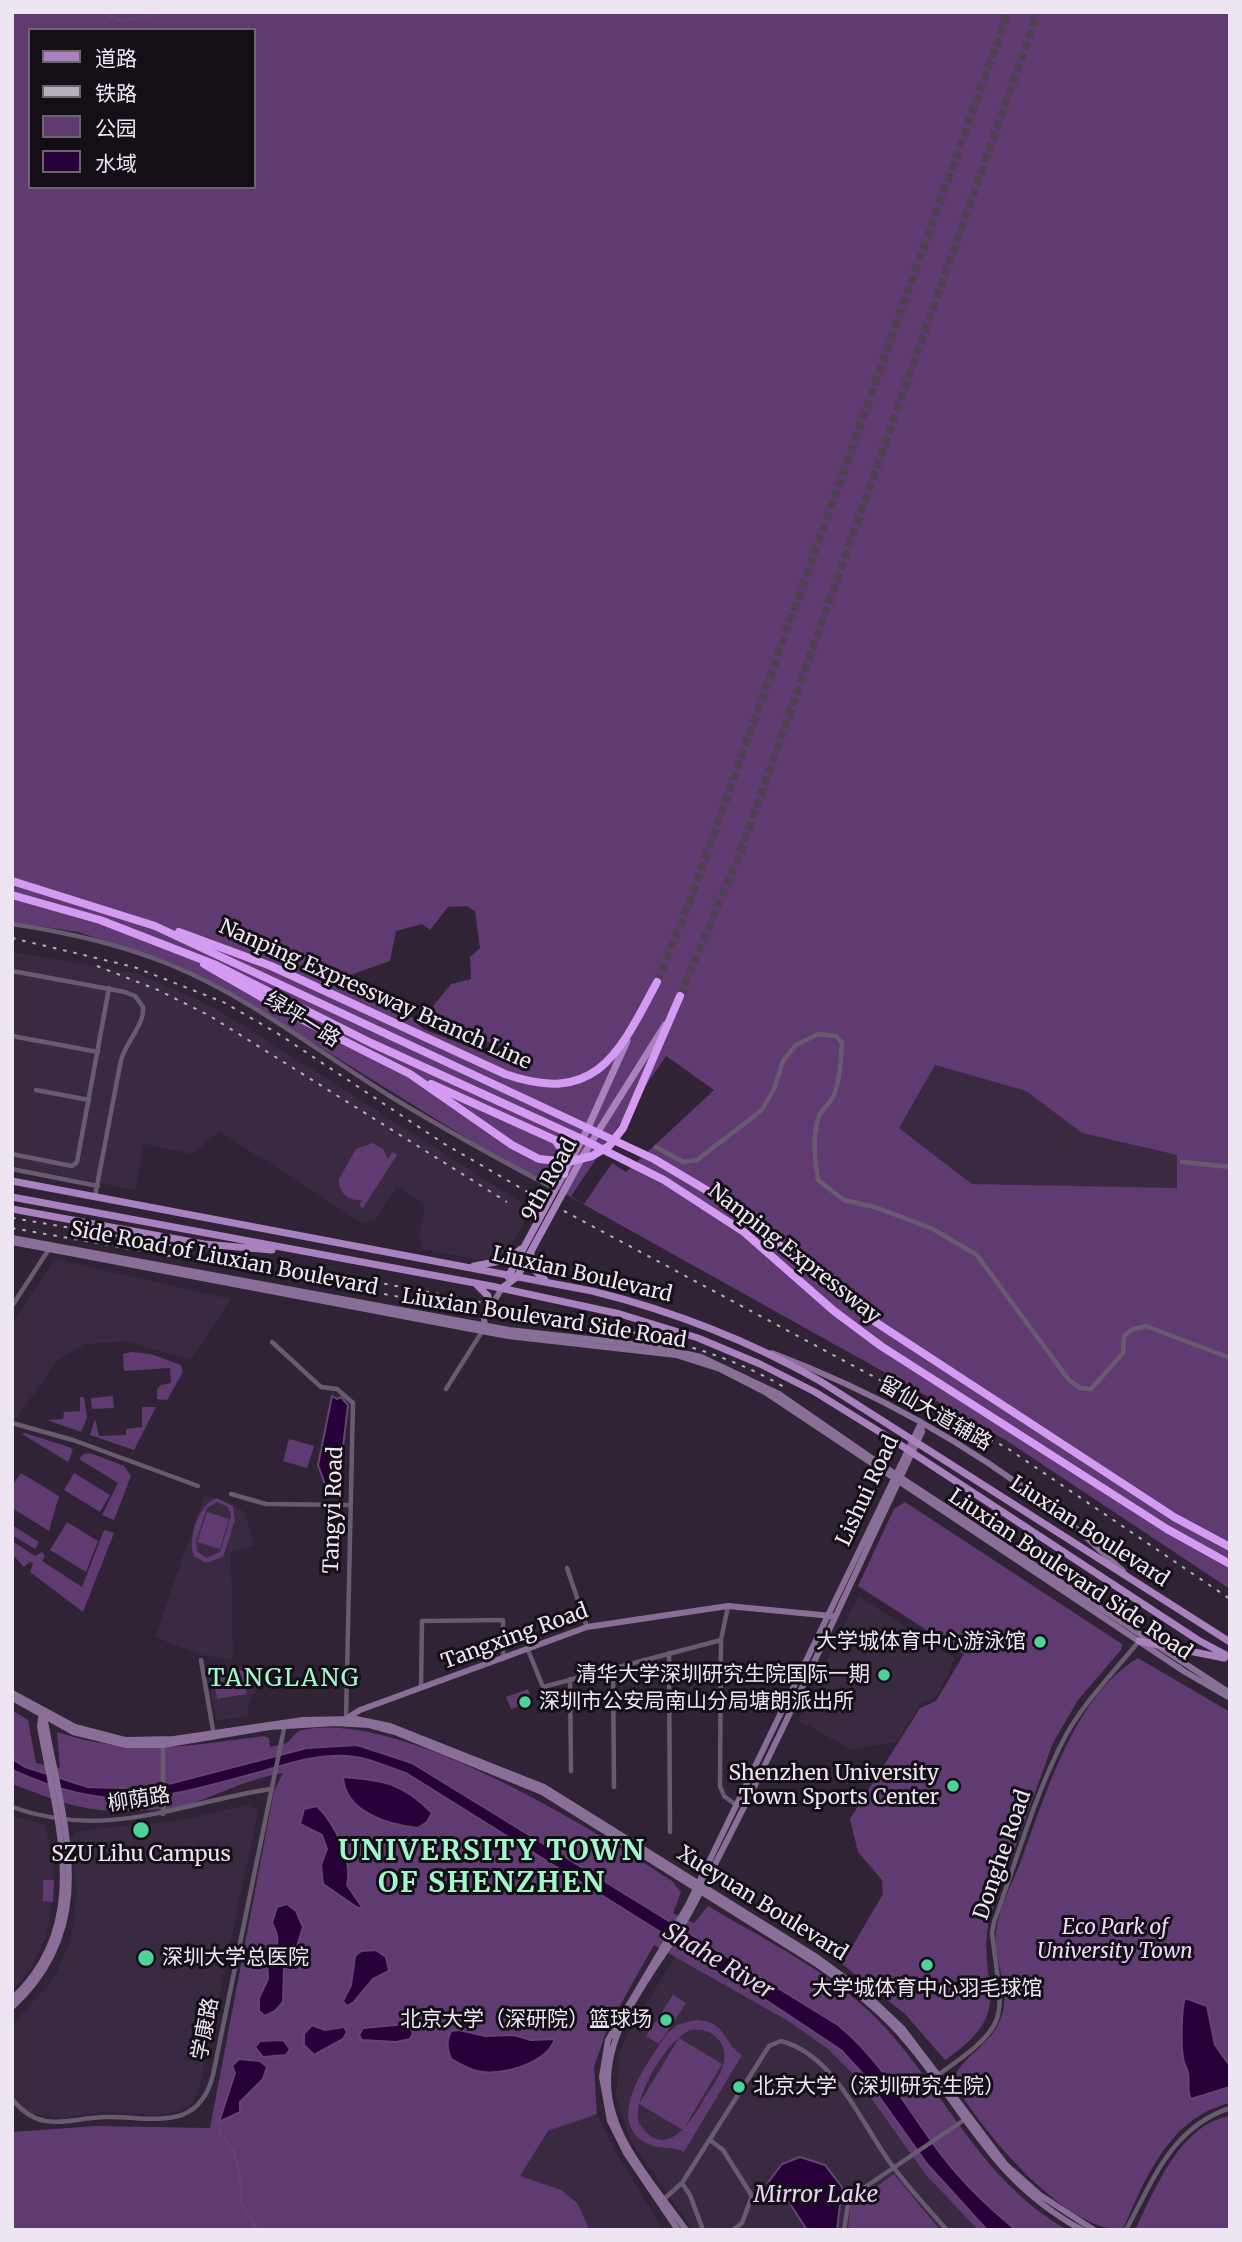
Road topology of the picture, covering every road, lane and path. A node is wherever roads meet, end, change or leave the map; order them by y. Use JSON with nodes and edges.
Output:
{"nodes":[{"id":1,"x":12,"y":881,"type":"edge"},
{"id":2,"x":12,"y":895,"type":"edge"},
{"id":3,"x":12,"y":925,"type":"edge"},
{"id":4,"x":155,"y":926,"type":"junction"},
{"id":5,"x":167,"y":945,"type":"junction"},
{"id":6,"x":12,"y":971,"type":"edge"},
{"id":7,"x":657,"y":982,"type":"tunnel mouth"},
{"id":8,"x":109,"y":988,"type":"junction"},
{"id":9,"x":680,"y":996,"type":"tunnel mouth"},
{"id":10,"x":668,"y":1020,"type":"junction"},
{"id":11,"x":631,"y":1030,"type":"junction"},
{"id":12,"x":12,"y":1036,"type":"edge"},
{"id":13,"x":98,"y":1052,"type":"junction"},
{"id":14,"x":410,"y":1074,"type":"junction"},
{"id":15,"x":36,"y":1090,"type":"dead end"},
{"id":16,"x":89,"y":1100,"type":"junction"},
{"id":17,"x":656,"y":1147,"type":"dead end"},
{"id":18,"x":12,"y":1154,"type":"edge"},
{"id":19,"x":1182,"y":1162,"type":"dead end"},
{"id":20,"x":1230,"y":1167,"type":"edge"},
{"id":21,"x":12,"y":1169,"type":"edge"},
{"id":22,"x":564,"y":1174,"type":"junction"},
{"id":23,"x":12,"y":1181,"type":"edge"},
{"id":24,"x":98,"y":1186,"type":"junction"},
{"id":25,"x":556,"y":1189,"type":"junction"},
{"id":26,"x":95,"y":1196,"type":"junction"},
{"id":27,"x":12,"y":1197,"type":"edge"},
{"id":28,"x":12,"y":1209,"type":"edge"},
{"id":29,"x":12,"y":1240,"type":"edge"},
{"id":30,"x":531,"y":1242,"type":"junction"},
{"id":31,"x":49,"y":1249,"type":"junction"},
{"id":32,"x":314,"y":1254,"type":"junction"},
{"id":33,"x":457,"y":1265,"type":"junction"},
{"id":34,"x":513,"y":1276,"type":"junction"},
{"id":35,"x":472,"y":1283,"type":"junction"},
{"id":36,"x":552,"y":1283,"type":"junction"},
{"id":37,"x":502,"y":1288,"type":"junction"},
{"id":38,"x":12,"y":1306,"type":"edge"},
{"id":39,"x":490,"y":1308,"type":"junction"},
{"id":40,"x":484,"y":1328,"type":"junction"},
{"id":41,"x":272,"y":1342,"type":"dead end"},
{"id":42,"x":760,"y":1348,"type":"junction"},
{"id":43,"x":1230,"y":1358,"type":"edge"},
{"id":44,"x":446,"y":1390,"type":"dead end"},
{"id":45,"x":12,"y":1423,"type":"edge"},
{"id":46,"x":921,"y":1423,"type":"junction"},
{"id":47,"x":897,"y":1478,"type":"junction"},
{"id":48,"x":198,"y":1486,"type":"dead end"},
{"id":49,"x":231,"y":1494,"type":"dead end"},
{"id":50,"x":349,"y":1504,"type":"junction"},
{"id":51,"x":1230,"y":1547,"type":"edge"},
{"id":52,"x":1230,"y":1564,"type":"edge"},
{"id":53,"x":567,"y":1568,"type":"dead end"},
{"id":54,"x":1143,"y":1588,"type":"junction"},
{"id":55,"x":727,"y":1606,"type":"junction"},
{"id":56,"x":831,"y":1616,"type":"junction"},
{"id":57,"x":587,"y":1628,"type":"junction"},
{"id":58,"x":721,"y":1640,"type":"junction"},
{"id":59,"x":1139,"y":1641,"type":"junction"},
{"id":60,"x":1148,"y":1641,"type":"junction"},
{"id":61,"x":1230,"y":1642,"type":"edge"},
{"id":62,"x":528,"y":1650,"type":"junction"},
{"id":63,"x":669,"y":1653,"type":"junction"},
{"id":64,"x":1230,"y":1658,"type":"edge"},
{"id":65,"x":201,"y":1660,"type":"dead end"},
{"id":66,"x":503,"y":1660,"type":"junction"},
{"id":67,"x":613,"y":1667,"type":"junction"},
{"id":68,"x":570,"y":1679,"type":"junction"},
{"id":69,"x":421,"y":1689,"type":"junction"},
{"id":70,"x":12,"y":1692,"type":"edge"},
{"id":71,"x":1230,"y":1693,"type":"edge"},
{"id":72,"x":12,"y":1698,"type":"edge"},
{"id":73,"x":1230,"y":1698,"type":"edge"},
{"id":74,"x":364,"y":1709,"type":"junction"},
{"id":75,"x":43,"y":1715,"type":"junction"},
{"id":76,"x":363,"y":1720,"type":"junction"},
{"id":77,"x":344,"y":1722,"type":"junction"},
{"id":78,"x":285,"y":1723,"type":"junction"},
{"id":79,"x":213,"y":1734,"type":"junction"},
{"id":80,"x":163,"y":1745,"type":"junction"},
{"id":81,"x":571,"y":1771,"type":"dead end"},
{"id":82,"x":614,"y":1787,"type":"dead end"},
{"id":83,"x":271,"y":1789,"type":"junction"},
{"id":84,"x":736,"y":1805,"type":"junction"},
{"id":85,"x":12,"y":1807,"type":"edge"},
{"id":86,"x":163,"y":1813,"type":"junction"},
{"id":87,"x":59,"y":1819,"type":"junction"},
{"id":88,"x":670,"y":1832,"type":"dead end"},
{"id":89,"x":699,"y":1887,"type":"junction"},
{"id":90,"x":664,"y":1951,"type":"junction"},
{"id":91,"x":12,"y":1999,"type":"edge"},
{"id":92,"x":12,"y":2007,"type":"edge"},
{"id":93,"x":937,"y":2076,"type":"junction"},
{"id":94,"x":12,"y":2099,"type":"edge"},
{"id":95,"x":1230,"y":2108,"type":"edge"},
{"id":96,"x":964,"y":2120,"type":"junction"},
{"id":97,"x":710,"y":2140,"type":"junction"},
{"id":98,"x":895,"y":2168,"type":"junction"},
{"id":99,"x":682,"y":2183,"type":"junction"},
{"id":100,"x":664,"y":2199,"type":"junction"},
{"id":101,"x":678,"y":2230,"type":"edge"},
{"id":102,"x":686,"y":2230,"type":"edge"},
{"id":103,"x":703,"y":2230,"type":"edge"},
{"id":104,"x":733,"y":2230,"type":"edge"},
{"id":105,"x":844,"y":2230,"type":"edge"},
{"id":106,"x":947,"y":2230,"type":"edge"},
{"id":107,"x":1082,"y":2230,"type":"edge"},
{"id":108,"x":1094,"y":2230,"type":"edge"},
{"id":109,"x":1126,"y":2230,"type":"edge"}],
"edges":[{"from":1,"to":4,"type":"highway"},
{"from":2,"to":5,"type":"highway"},
{"from":3,"to":25,"type":"street","name":"绿坪一路"},
{"from":4,"to":11,"type":"highway","name":"Nanping Expressway Branch Line"},
{"from":4,"to":51,"type":"highway","name":"Nanping Expressway"},
{"from":5,"to":14,"type":"highway","name":"Nanping Expressway Branch Line"},
{"from":5,"to":52,"type":"highway","name":"Nanping Expressway"},
{"from":6,"to":8,"type":"street"},
{"from":7,"to":11,"type":"highway","name":"Nanping Expressway Branch Line"},
{"from":8,"to":13,"type":"street"},
{"from":8,"to":24,"type":"street"},
{"from":9,"to":10,"type":"highway","name":"Nanping Expressway Branch Line"},
{"from":10,"to":14,"type":"highway","name":"Nanping Expressway Branch Line"},
{"from":10,"to":30,"type":"main road","name":"9th Road"},
{"from":11,"to":22,"type":"main road","name":"9th Road"},
{"from":12,"to":13,"type":"street"},
{"from":13,"to":16,"type":"street"},
{"from":14,"to":22,"type":"highway"},
{"from":15,"to":16,"type":"street"},
{"from":16,"to":18,"type":"street"},
{"from":17,"to":43,"type":"street"},
{"from":19,"to":20,"type":"street"},
{"from":21,"to":24,"type":"street"},
{"from":22,"to":25,"type":"main road","name":"9th Road"},
{"from":23,"to":26,"type":"main road","name":"Liuxian Boulevard"},
{"from":24,"to":26,"type":"street"},
{"from":25,"to":30,"type":"main road","name":"9th Road"},
{"from":26,"to":33,"type":"main road","name":"Liuxian Boulevard"},
{"from":27,"to":32,"type":"main road","name":"Liuxian Boulevard"},
{"from":28,"to":32,"type":"main road"},
{"from":29,"to":31,"type":"main road","name":"Liuxian Boulevard Side Road"},
{"from":29,"to":40,"type":"main road","name":"Side Road of Liuxian Boulevard"},
{"from":30,"to":33,"type":"main road"},
{"from":30,"to":34,"type":"main road","name":"9th Road"},
{"from":30,"to":36,"type":"main road"},
{"from":31,"to":38,"type":"street"},
{"from":31,"to":40,"type":"main road","name":"Liuxian Boulevard Side Road"},
{"from":32,"to":35,"type":"main road","name":"Liuxian Boulevard"},
{"from":33,"to":34,"type":"main road","name":"Liuxian Boulevard"},
{"from":34,"to":36,"type":"main road","name":"Liuxian Boulevard"},
{"from":34,"to":37,"type":"main road","name":"9th Road"},
{"from":35,"to":37,"type":"main road","name":"Liuxian Boulevard"},
{"from":35,"to":39,"type":"main road"},
{"from":36,"to":42,"type":"main road","name":"Liuxian Boulevard"},
{"from":37,"to":39,"type":"main road"},
{"from":37,"to":64,"type":"main road","name":"Liuxian Boulevard"},
{"from":39,"to":40,"type":"main road"},
{"from":40,"to":44,"type":"street"},
{"from":40,"to":47,"type":"main road","name":"Liuxian Boulevard Side Road"},
{"from":40,"to":47,"type":"main road","name":"Side Road of Liuxian Boulevard"},
{"from":41,"to":50,"type":"street","name":"Tangyi Road"},
{"from":42,"to":46,"type":"main road","name":"留仙大道辅路"},
{"from":42,"to":54,"type":"main road","name":"Liuxian Boulevard"},
{"from":45,"to":48,"type":"street"},
{"from":46,"to":47,"type":"main road","name":"Lishui Road"},
{"from":46,"to":54,"type":"main road","name":"留仙大道辅路"},
{"from":47,"to":56,"type":"main road","name":"Lishui Road"},
{"from":47,"to":59,"type":"main road","name":"Liuxian Boulevard Side Road"},
{"from":47,"to":60,"type":"main road","name":"Liuxian Boulevard Side Road"},
{"from":49,"to":50,"type":"street"},
{"from":50,"to":77,"type":"street","name":"Tangyi Road"},
{"from":53,"to":57,"type":"street"},
{"from":54,"to":61,"type":"main road","name":"Liuxian Boulevard"},
{"from":55,"to":56,"type":"main road","name":"Tangxing Road"},
{"from":55,"to":57,"type":"main road","name":"Tangxing Road"},
{"from":55,"to":58,"type":"street"},
{"from":56,"to":84,"type":"main road","name":"Lishui Road"},
{"from":56,"to":89,"type":"main road","name":"Lishui Road"},
{"from":57,"to":62,"type":"main road","name":"Tangxing Road"},
{"from":58,"to":63,"type":"street"},
{"from":58,"to":84,"type":"street"},
{"from":59,"to":60,"type":"main road"},
{"from":59,"to":73,"type":"main road","name":"Liuxian Boulevard Side Road"},
{"from":59,"to":93,"type":"street","name":"Donghe Road"},
{"from":60,"to":64,"type":"main road"},
{"from":60,"to":71,"type":"main road","name":"Liuxian Boulevard Side Road"},
{"from":62,"to":66,"type":"main road","name":"Tangxing Road"},
{"from":62,"to":68,"type":"street"},
{"from":63,"to":67,"type":"street"},
{"from":63,"to":88,"type":"street"},
{"from":65,"to":79,"type":"street"},
{"from":66,"to":69,"type":"main road","name":"Tangxing Road"},
{"from":66,"to":69,"type":"street"},
{"from":67,"to":68,"type":"street"},
{"from":67,"to":82,"type":"street"},
{"from":68,"to":81,"type":"street"},
{"from":69,"to":74,"type":"main road","name":"Tangxing Road"},
{"from":70,"to":75,"type":"main road","name":"Xueyuan Boulevard"},
{"from":72,"to":75,"type":"main road","name":"Xueyuan Boulevard"},
{"from":74,"to":76,"type":"main road"},
{"from":74,"to":77,"type":"main road","name":"Tangxing Road"},
{"from":75,"to":79,"type":"main road","name":"Xueyuan Boulevard"},
{"from":75,"to":80,"type":"main road","name":"Xueyuan Boulevard"},
{"from":75,"to":87,"type":"main road"},
{"from":76,"to":77,"type":"main road","name":"Xueyuan Boulevard"},
{"from":76,"to":89,"type":"main road","name":"Xueyuan Boulevard"},
{"from":77,"to":78,"type":"main road","name":"Xueyuan Boulevard"},
{"from":77,"to":89,"type":"main road","name":"Xueyuan Boulevard"},
{"from":78,"to":79,"type":"main road","name":"Xueyuan Boulevard"},
{"from":78,"to":83,"type":"street","name":"学康路"},
{"from":79,"to":80,"type":"main road","name":"Xueyuan Boulevard"},
{"from":80,"to":86,"type":"street"},
{"from":83,"to":86,"type":"street","name":"柳荫路"},
{"from":83,"to":94,"type":"street","name":"学康路"},
{"from":84,"to":89,"type":"main road","name":"Lishui Road"},
{"from":85,"to":87,"type":"street","name":"柳荫路"},
{"from":86,"to":87,"type":"street","name":"柳荫路"},
{"from":87,"to":91,"type":"main road"},
{"from":87,"to":92,"type":"main road"},
{"from":89,"to":90,"type":"main road","name":"Lishui Road"},
{"from":89,"to":93,"type":"main road","name":"Xueyuan Boulevard"},
{"from":90,"to":100,"type":"main road","name":"Lishui Road"},
{"from":90,"to":101,"type":"main road","name":"Lishui Road"},
{"from":93,"to":96,"type":"main road","name":"Xueyuan Boulevard"},
{"from":93,"to":108,"type":"main road","name":"Xueyuan Boulevard"},
{"from":95,"to":109,"type":"street"},
{"from":96,"to":98,"type":"street"},
{"from":96,"to":107,"type":"main road","name":"Xueyuan Boulevard"},
{"from":97,"to":98,"type":"street"},
{"from":97,"to":99,"type":"street"},
{"from":97,"to":104,"type":"street"},
{"from":98,"to":105,"type":"street"},
{"from":98,"to":106,"type":"street"},
{"from":99,"to":100,"type":"street"},
{"from":99,"to":103,"type":"street"},
{"from":100,"to":102,"type":"main road","name":"Lishui Road"}]}
